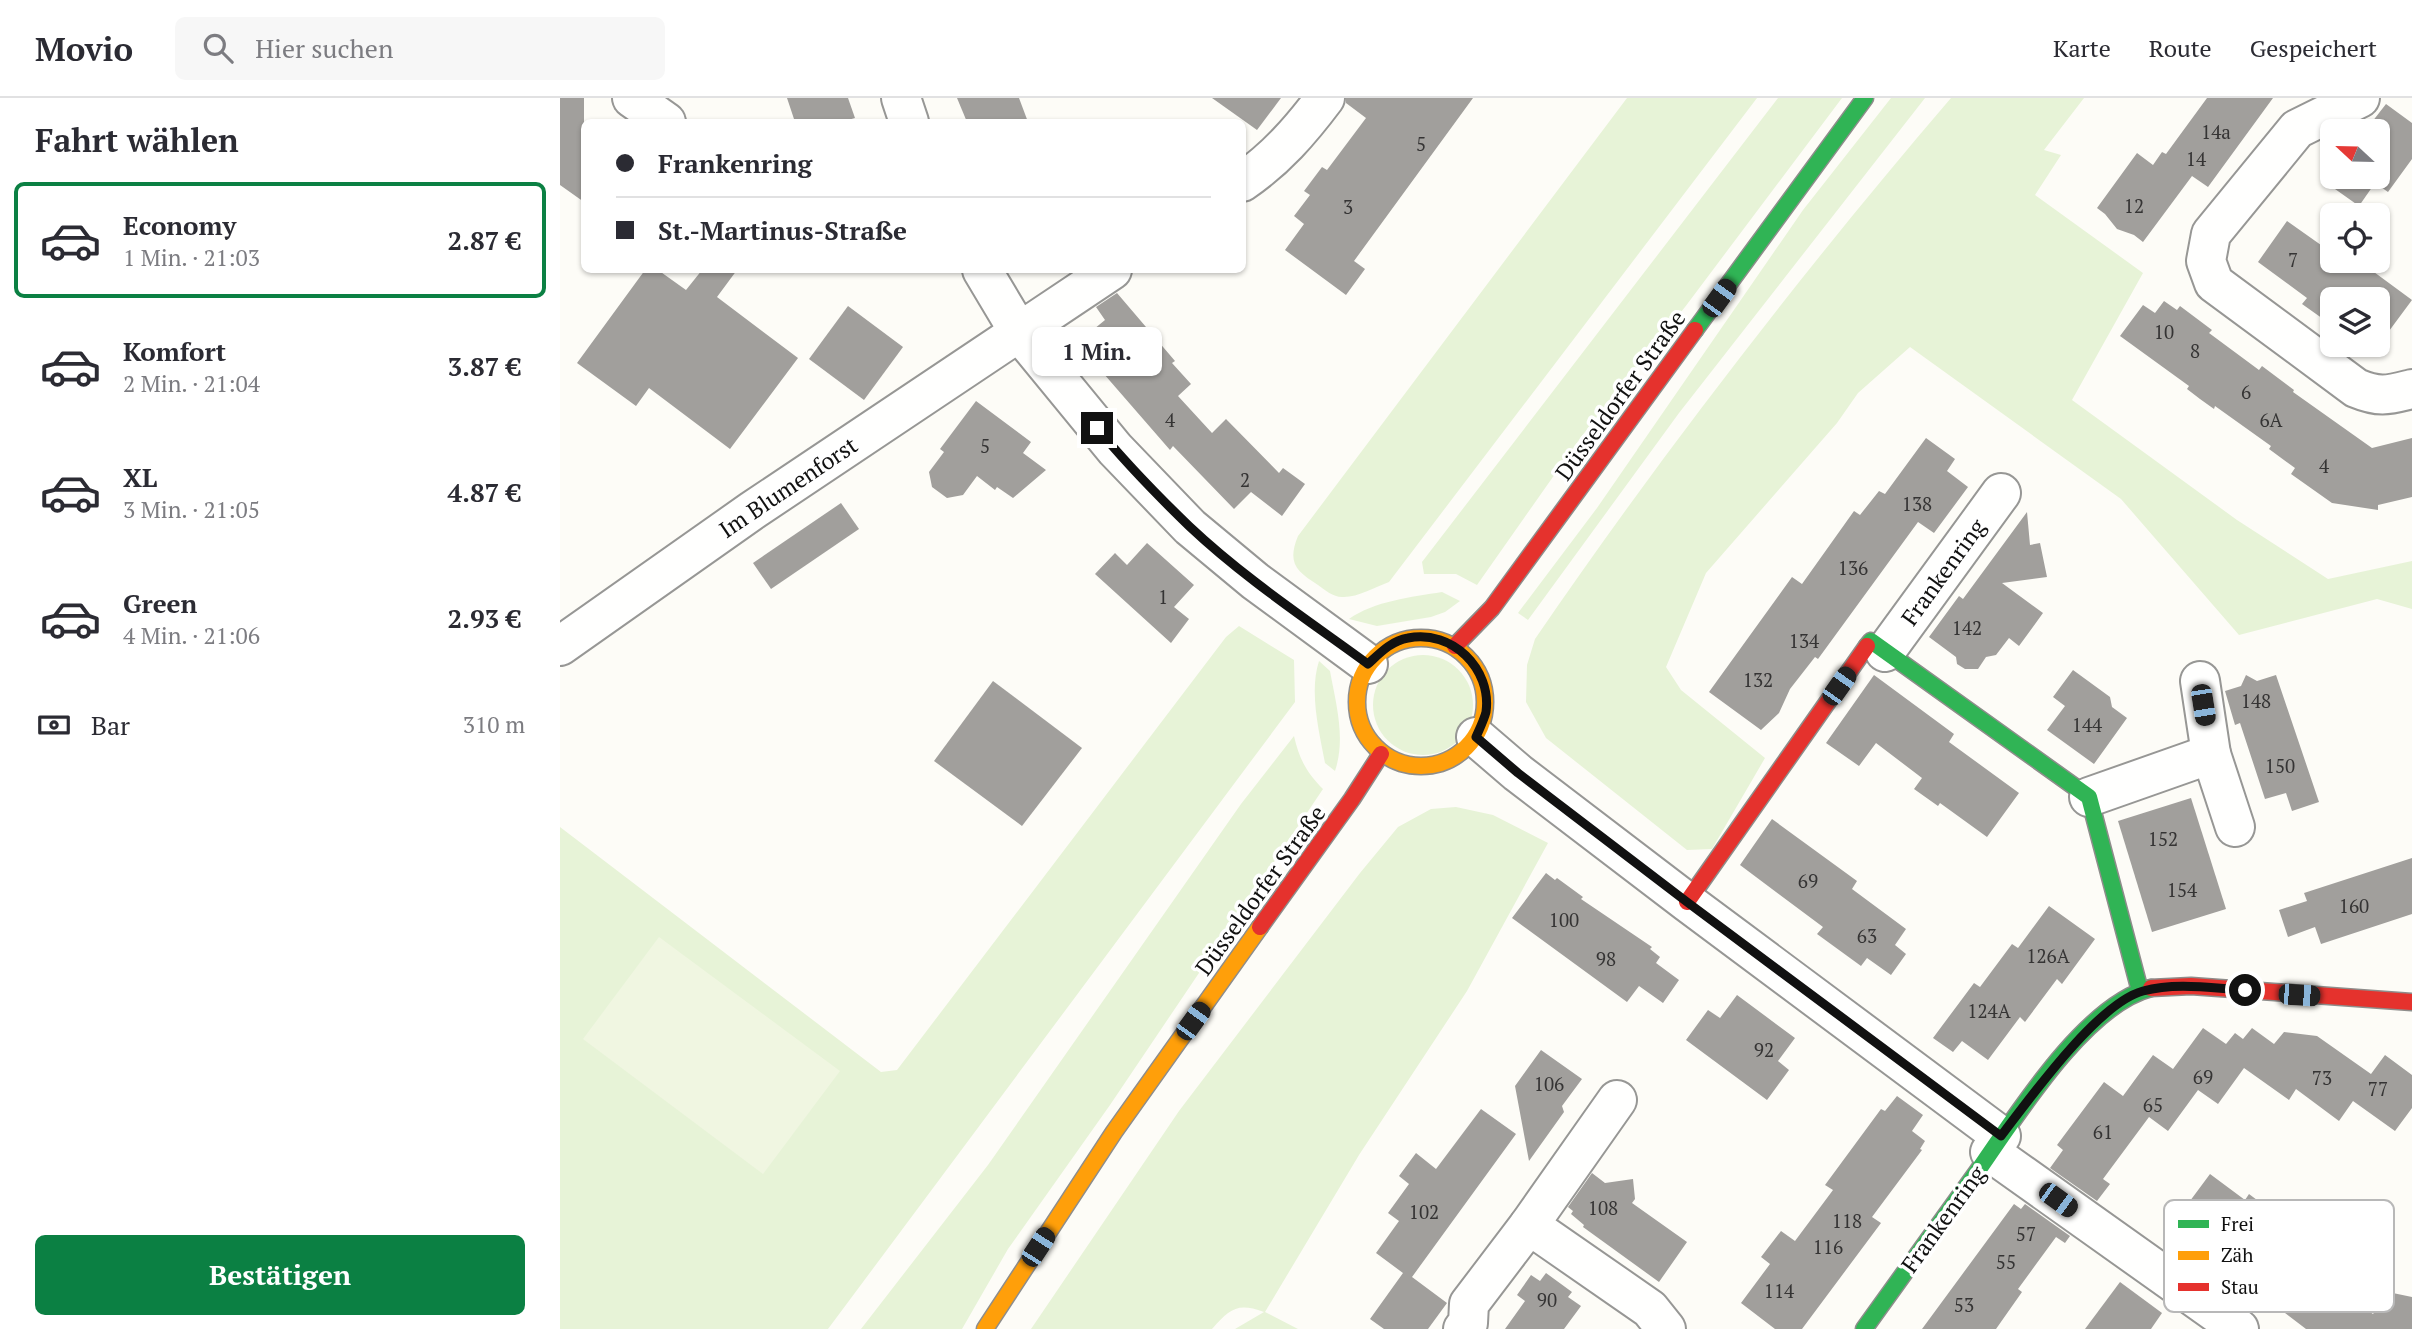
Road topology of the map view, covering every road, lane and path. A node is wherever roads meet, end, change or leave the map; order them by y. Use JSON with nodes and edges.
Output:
{"nodes":[{"id":1,"x":632,"y":98,"type":"edge"},
{"id":2,"x":901,"y":98,"type":"edge"},
{"id":3,"x":1325,"y":98,"type":"edge"},
{"id":4,"x":1865,"y":98,"type":"edge"},
{"id":5,"x":2360,"y":98,"type":"edge"},
{"id":6,"x":662,"y":119,"type":"edge"},
{"id":7,"x":908,"y":119,"type":"edge"},
{"id":8,"x":1246,"y":179,"type":"edge"},
{"id":9,"x":984,"y":273,"type":"edge"},
{"id":10,"x":1108,"y":273,"type":"edge"},
{"id":11,"x":1019,"y":332,"type":"junction"},
{"id":12,"x":2412,"y":389,"type":"edge"},
{"id":13,"x":2001,"y":493,"type":"dead end"},
{"id":14,"x":560,"y":646,"type":"edge"},
{"id":15,"x":1455,"y":646,"type":"junction"},
{"id":16,"x":1885,"y":652,"type":"junction"},
{"id":17,"x":1368,"y":664,"type":"junction"},
{"id":18,"x":2200,"y":681,"type":"dead end"},
{"id":19,"x":1476,"y":737,"type":"junction"},
{"id":20,"x":1381,"y":754,"type":"junction"},
{"id":21,"x":2211,"y":754,"type":"junction"},
{"id":22,"x":2089,"y":797,"type":"junction"},
{"id":23,"x":2235,"y":827,"type":"dead end"},
{"id":24,"x":1687,"y":902,"type":"junction"},
{"id":25,"x":2140,"y":991,"type":"junction"},
{"id":26,"x":2412,"y":1002,"type":"edge"},
{"id":27,"x":1617,"y":1100,"type":"dead end"},
{"id":28,"x":1996,"y":1144,"type":"junction"},
{"id":29,"x":1529,"y":1225,"type":"junction"},
{"id":30,"x":2164,"y":1272,"type":"edge"},
{"id":31,"x":2217,"y":1312,"type":"edge"},
{"id":32,"x":985,"y":1329,"type":"edge"},
{"id":33,"x":1463,"y":1329,"type":"edge"},
{"id":34,"x":1666,"y":1329,"type":"edge"},
{"id":35,"x":1864,"y":1329,"type":"edge"},
{"id":36,"x":2239,"y":1329,"type":"edge"}],
"edges":[{"from":1,"to":6,"type":"street"},
{"from":2,"to":7,"type":"street"},
{"from":3,"to":8,"type":"street"},
{"from":4,"to":15,"type":"main road","name":"Düsseldorfer Straße"},
{"from":5,"to":12,"type":"street"},
{"from":9,"to":11,"type":"street"},
{"from":10,"to":11,"type":"street","name":"Im Blumenforst"},
{"from":11,"to":14,"type":"street","name":"Im Blumenforst"},
{"from":11,"to":17,"type":"street"},
{"from":13,"to":16,"type":"street","name":"Frankenring"},
{"from":15,"to":17,"type":"main road"},
{"from":15,"to":19,"type":"main road"},
{"from":16,"to":22,"type":"main road"},
{"from":16,"to":24,"type":"main road"},
{"from":17,"to":20,"type":"main road"},
{"from":18,"to":21,"type":"street"},
{"from":19,"to":20,"type":"main road"},
{"from":19,"to":24,"type":"street"},
{"from":20,"to":32,"type":"main road","name":"Düsseldorfer Straße"},
{"from":21,"to":22,"type":"street"},
{"from":21,"to":23,"type":"street"},
{"from":22,"to":25,"type":"main road"},
{"from":24,"to":28,"type":"street"},
{"from":25,"to":26,"type":"main road","name":"Frankenring"},
{"from":25,"to":28,"type":"main road","name":"Frankenring"},
{"from":27,"to":29,"type":"street"},
{"from":28,"to":30,"type":"street"},
{"from":28,"to":35,"type":"main road","name":"Frankenring"},
{"from":29,"to":33,"type":"street"},
{"from":29,"to":34,"type":"street"},
{"from":31,"to":36,"type":"street"}]}
